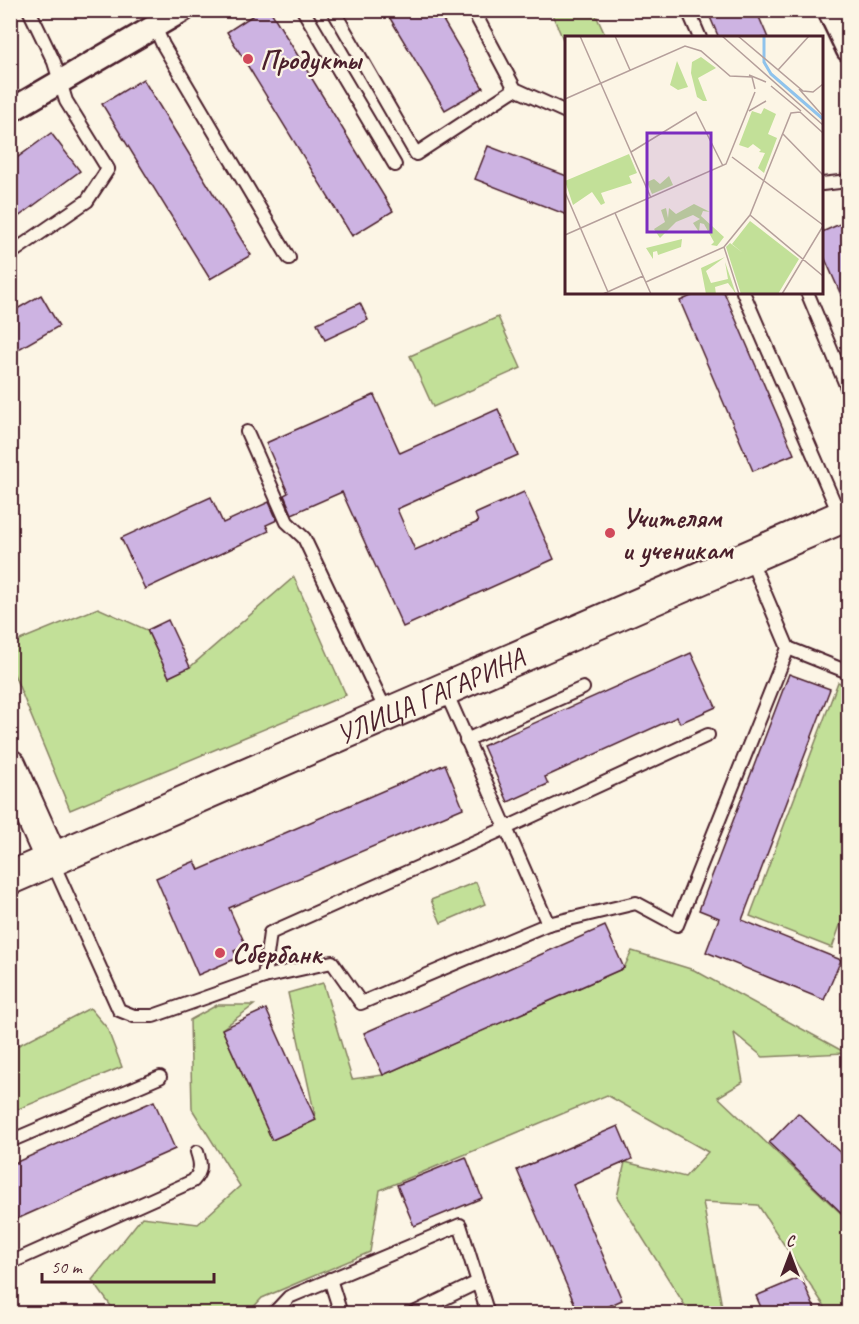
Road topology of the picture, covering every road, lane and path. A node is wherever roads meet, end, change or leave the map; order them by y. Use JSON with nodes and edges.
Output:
{"nodes":[{"id":1,"x":29,"y":10,"type":"edge"},
{"id":2,"x":183,"y":10,"type":"edge"},
{"id":3,"x":303,"y":10,"type":"edge"},
{"id":4,"x":333,"y":10,"type":"edge"},
{"id":5,"x":473,"y":10,"type":"edge"},
{"id":6,"x":688,"y":10,"type":"edge"},
{"id":7,"x":829,"y":10,"type":"edge"},
{"id":8,"x":155,"y":27,"type":"junction"},
{"id":9,"x":699,"y":36,"type":"edge"},
{"id":10,"x":849,"y":50,"type":"edge"},
{"id":11,"x":60,"y":81,"type":"junction"},
{"id":12,"x":515,"y":90,"type":"junction"},
{"id":13,"x":10,"y":111,"type":"edge"},
{"id":14,"x":565,"y":111,"type":"edge"},
{"id":15,"x":395,"y":165,"type":"dead end"},
{"id":16,"x":849,"y":181,"type":"edge"},
{"id":17,"x":823,"y":184,"type":"edge"},
{"id":18,"x":10,"y":254,"type":"edge"},
{"id":19,"x":289,"y":258,"type":"dead end"},
{"id":20,"x":744,"y":294,"type":"edge"},
{"id":21,"x":808,"y":294,"type":"edge"},
{"id":22,"x":849,"y":390,"type":"edge"},
{"id":23,"x":247,"y":432,"type":"dead end"},
{"id":24,"x":845,"y":516,"type":"edge"},
{"id":25,"x":750,"y":557,"type":"junction"},
{"id":26,"x":788,"y":648,"type":"junction"},
{"id":27,"x":849,"y":672,"type":"edge"},
{"id":28,"x":583,"y":688,"type":"dead end"},
{"id":29,"x":445,"y":689,"type":"junction"},
{"id":30,"x":387,"y":714,"type":"junction"},
{"id":31,"x":708,"y":735,"type":"dead end"},
{"id":32,"x":466,"y":740,"type":"junction"},
{"id":33,"x":10,"y":766,"type":"edge"},
{"id":34,"x":506,"y":828,"type":"junction"},
{"id":35,"x":52,"y":860,"type":"junction"},
{"id":36,"x":10,"y":878,"type":"edge"},
{"id":37,"x":548,"y":924,"type":"junction"},
{"id":38,"x":264,"y":977,"type":"junction"},
{"id":39,"x":160,"y":1077,"type":"dead end"},
{"id":40,"x":10,"y":1141,"type":"edge"},
{"id":41,"x":197,"y":1152,"type":"dead end"},
{"id":42,"x":10,"y":1263,"type":"edge"},
{"id":43,"x":330,"y":1279,"type":"junction"},
{"id":44,"x":478,"y":1282,"type":"junction"},
{"id":45,"x":273,"y":1314,"type":"edge"},
{"id":46,"x":341,"y":1314,"type":"edge"},
{"id":47,"x":412,"y":1314,"type":"edge"},
{"id":48,"x":488,"y":1314,"type":"edge"}],
"edges":[{"from":1,"to":11,"type":"lane"},
{"from":2,"to":8,"type":"street"},
{"from":3,"to":15,"type":"lane"},
{"from":4,"to":12,"type":"lane"},
{"from":5,"to":12,"type":"lane"},
{"from":6,"to":9,"type":"lane"},
{"from":7,"to":10,"type":"street"},
{"from":8,"to":11,"type":"street"},
{"from":8,"to":19,"type":"lane"},
{"from":11,"to":13,"type":"street"},
{"from":11,"to":18,"type":"lane"},
{"from":12,"to":14,"type":"lane"},
{"from":16,"to":17,"type":"lane"},
{"from":20,"to":24,"type":"lane"},
{"from":21,"to":22,"type":"lane"},
{"from":23,"to":30,"type":"lane"},
{"from":24,"to":25,"type":"street","name":"УЛИЦА ГАГАРИНА"},
{"from":25,"to":26,"type":"lane"},
{"from":25,"to":29,"type":"street","name":"УЛИЦА ГАГАРИНА"},
{"from":26,"to":27,"type":"lane"},
{"from":26,"to":37,"type":"lane"},
{"from":28,"to":32,"type":"lane"},
{"from":29,"to":30,"type":"street","name":"УЛИЦА ГАГАРИНА"},
{"from":29,"to":32,"type":"lane"},
{"from":30,"to":35,"type":"street","name":"УЛИЦА ГАГАРИНА"},
{"from":31,"to":34,"type":"lane"},
{"from":32,"to":34,"type":"lane"},
{"from":33,"to":35,"type":"street"},
{"from":34,"to":37,"type":"lane"},
{"from":34,"to":38,"type":"lane"},
{"from":35,"to":36,"type":"street","name":"УЛИЦА ГАГАРИНА"},
{"from":35,"to":38,"type":"lane"},
{"from":37,"to":38,"type":"lane"},
{"from":39,"to":40,"type":"lane"},
{"from":41,"to":42,"type":"lane"},
{"from":43,"to":44,"type":"lane"},
{"from":43,"to":45,"type":"lane"},
{"from":43,"to":46,"type":"lane"},
{"from":44,"to":47,"type":"lane"},
{"from":44,"to":48,"type":"lane"}]}
